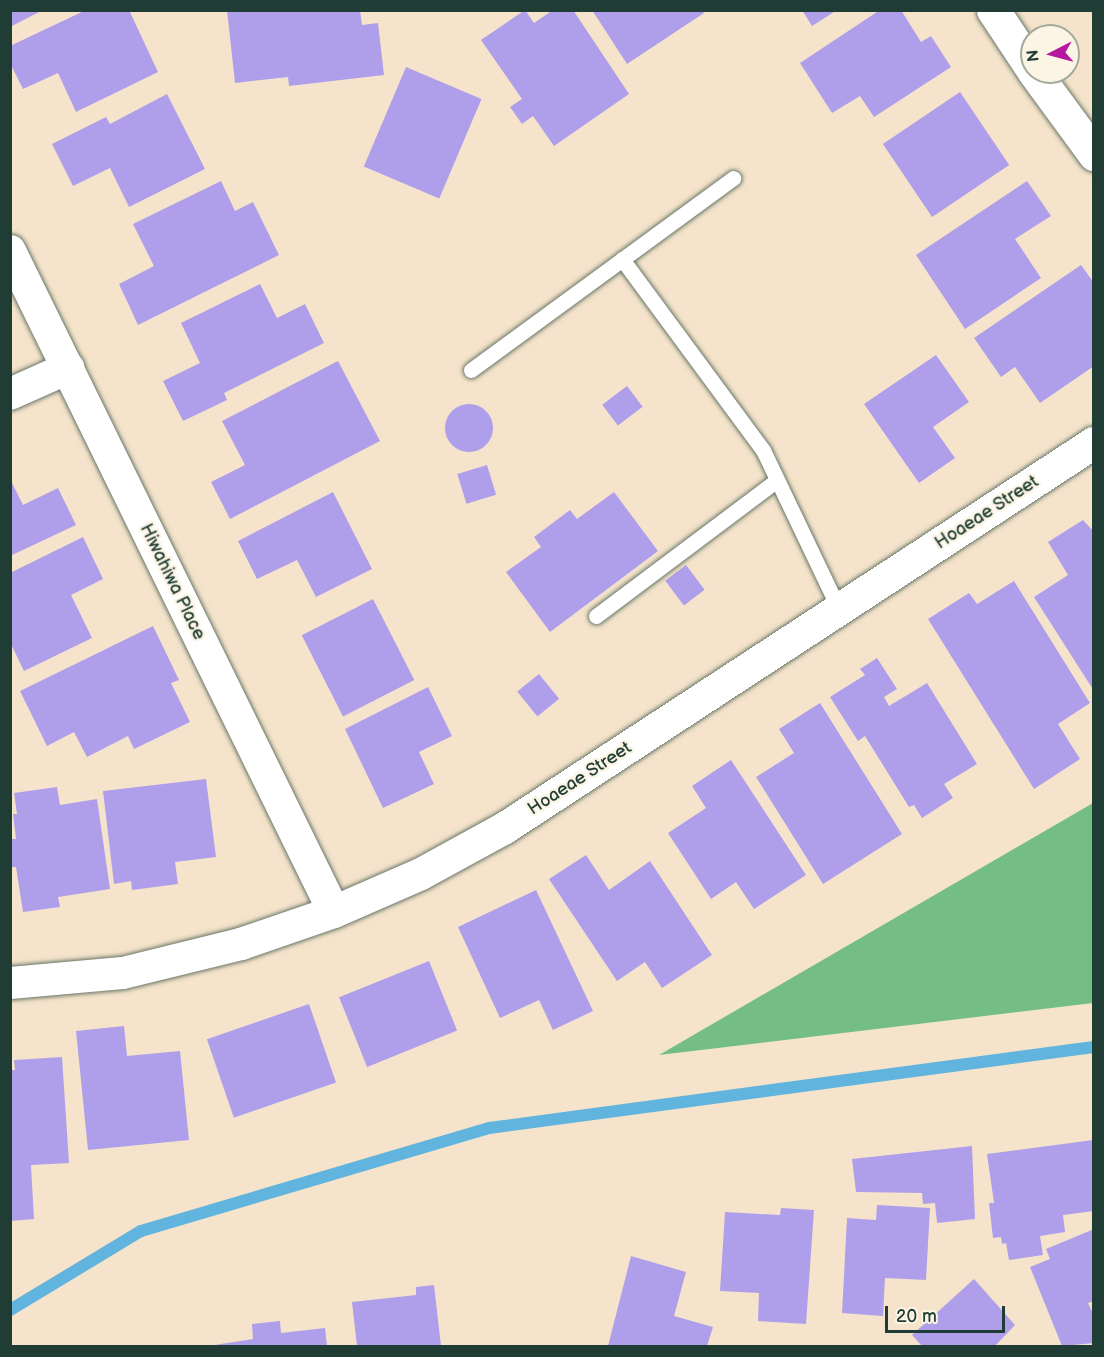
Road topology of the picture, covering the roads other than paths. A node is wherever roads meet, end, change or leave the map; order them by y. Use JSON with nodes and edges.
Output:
{"nodes":[{"id":1,"x":993,"y":10,"type":"edge"},
{"id":2,"x":1020,"y":51,"type":"edge"},
{"id":3,"x":1043,"y":84,"type":"edge"},
{"id":4,"x":1094,"y":154,"type":"edge"},
{"id":5,"x":733,"y":178,"type":"dead end"},
{"id":6,"x":10,"y":251,"type":"edge"},
{"id":7,"x":622,"y":259,"type":"junction"},
{"id":8,"x":68,"y":368,"type":"junction"},
{"id":9,"x":471,"y":370,"type":"dead end"},
{"id":10,"x":10,"y":394,"type":"edge"},
{"id":11,"x":1094,"y":443,"type":"edge"},
{"id":12,"x":777,"y":480,"type":"junction"},
{"id":13,"x":839,"y":609,"type":"junction"},
{"id":14,"x":596,"y":616,"type":"dead end"},
{"id":15,"x":334,"y":912,"type":"junction"},
{"id":16,"x":10,"y":983,"type":"edge"}],
"edges":[{"from":1,"to":2,"type":"street"},
{"from":3,"to":4,"type":"street"},
{"from":5,"to":7,"type":"lane"},
{"from":6,"to":8,"type":"street","name":"Hiwahiwa Place"},
{"from":7,"to":9,"type":"lane"},
{"from":7,"to":12,"type":"lane"},
{"from":8,"to":10,"type":"street"},
{"from":8,"to":15,"type":"street","name":"Hiwahiwa Place"},
{"from":11,"to":13,"type":"street","name":"Hoaeae Street"},
{"from":12,"to":13,"type":"lane"},
{"from":12,"to":14,"type":"lane"},
{"from":13,"to":15,"type":"street","name":"Hoaeae Street"},
{"from":15,"to":16,"type":"street","name":"Hoaeae Street"}]}
